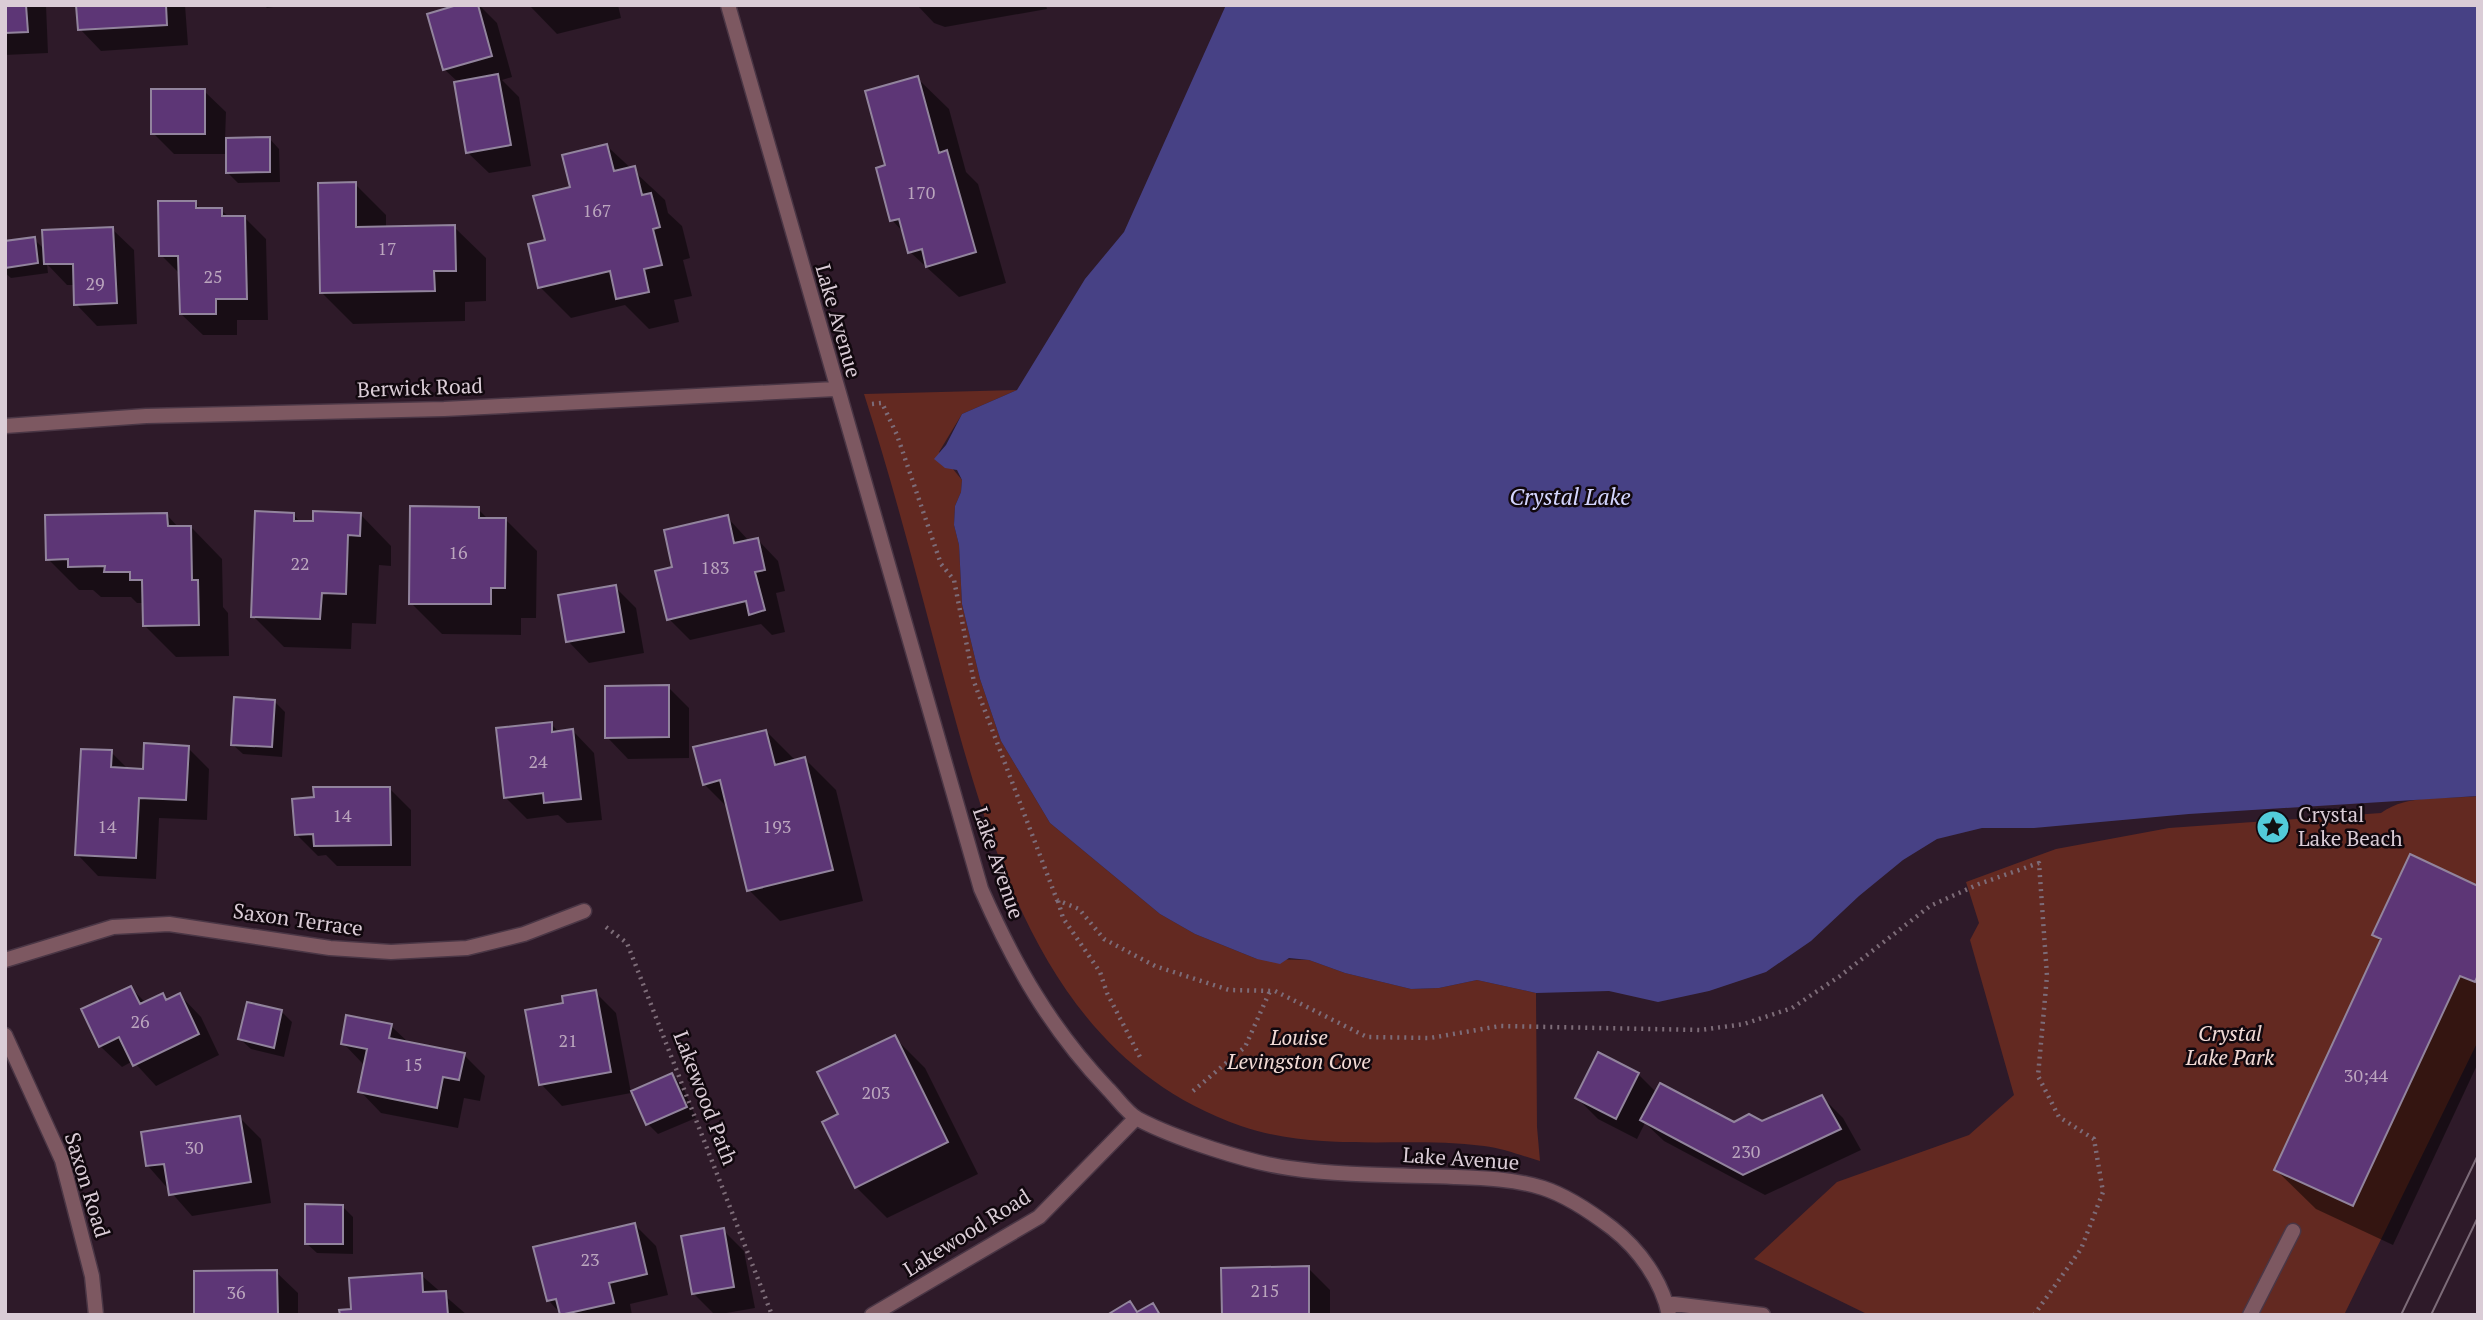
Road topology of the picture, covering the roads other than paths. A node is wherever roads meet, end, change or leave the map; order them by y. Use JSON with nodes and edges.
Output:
{"nodes":[{"id":1,"x":727,"y":5,"type":"edge"},
{"id":2,"x":835,"y":389,"type":"junction"},
{"id":3,"x":5,"y":426,"type":"edge"},
{"id":4,"x":584,"y":911,"type":"road end"},
{"id":5,"x":5,"y":960,"type":"edge"},
{"id":6,"x":5,"y":1035,"type":"edge"},
{"id":7,"x":1136,"y":1118,"type":"junction"},
{"id":8,"x":2293,"y":1231,"type":"dead end"},
{"id":9,"x":1668,"y":1309,"type":"edge"},
{"id":10,"x":880,"y":1313,"type":"edge"},
{"id":11,"x":96,"y":1315,"type":"edge"},
{"id":12,"x":1763,"y":1315,"type":"edge"},
{"id":13,"x":2250,"y":1315,"type":"edge"}],
"edges":[{"from":1,"to":2,"type":"street","name":"Lake Avenue"},
{"from":2,"to":3,"type":"street","name":"Berwick Road"},
{"from":2,"to":7,"type":"street","name":"Lake Avenue"},
{"from":4,"to":5,"type":"street","name":"Saxon Terrace"},
{"from":6,"to":11,"type":"street","name":"Saxon Road"},
{"from":7,"to":9,"type":"street","name":"Lake Avenue"},
{"from":7,"to":10,"type":"street","name":"Lakewood Road"},
{"from":8,"to":13,"type":"street"},
{"from":9,"to":12,"type":"street"}]}
